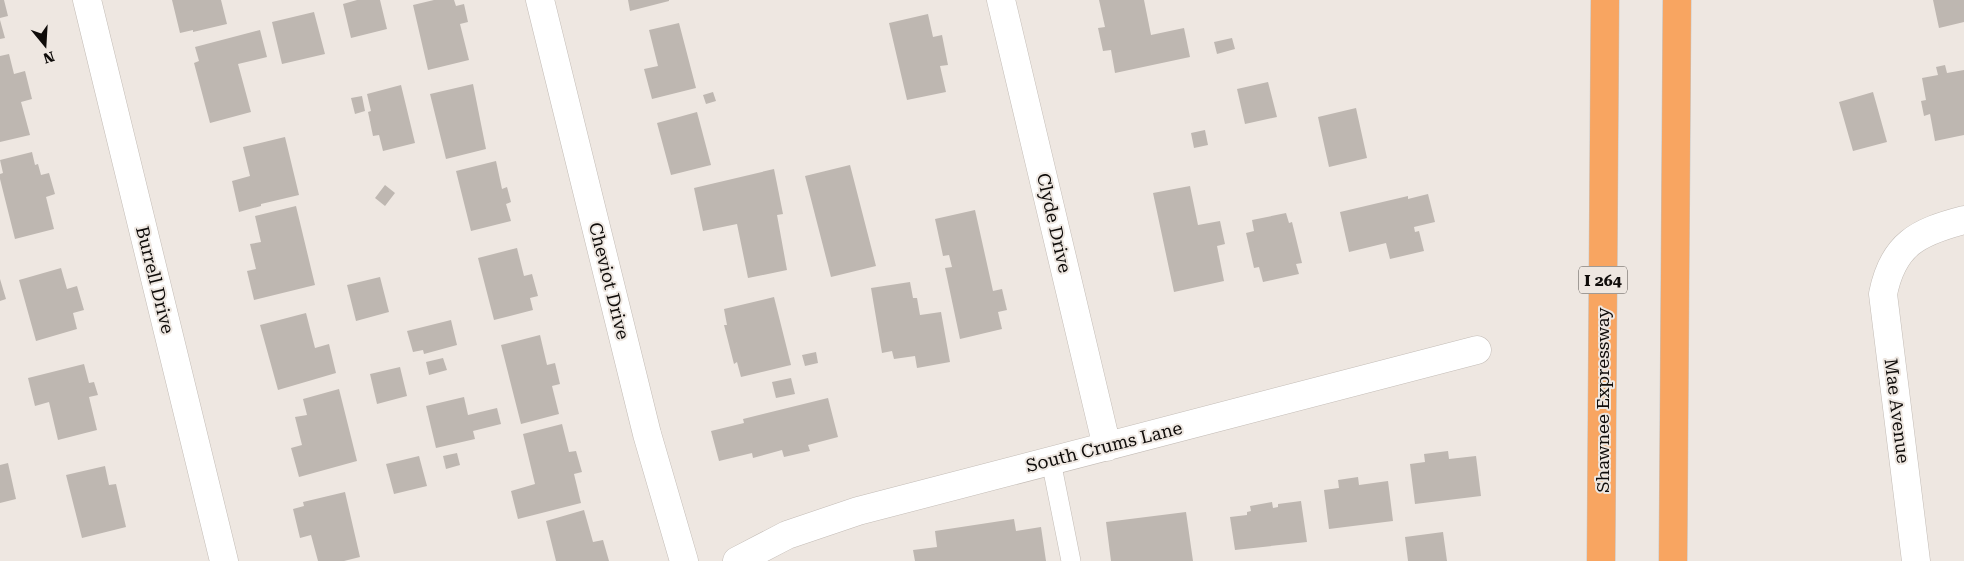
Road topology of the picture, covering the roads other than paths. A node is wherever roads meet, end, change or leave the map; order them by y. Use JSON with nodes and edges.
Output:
{"nodes":[{"id":1,"x":86,"y":0,"type":"edge"},
{"id":2,"x":540,"y":0,"type":"edge"},
{"id":3,"x":1000,"y":0,"type":"edge"},
{"id":4,"x":1605,"y":0,"type":"edge"},
{"id":5,"x":1677,"y":0,"type":"edge"},
{"id":6,"x":1964,"y":220,"type":"edge"},
{"id":7,"x":1477,"y":350,"type":"dead end"},
{"id":8,"x":1107,"y":447,"type":"junction"},
{"id":9,"x":1051,"y":461,"type":"junction"},
{"id":10,"x":224,"y":561,"type":"edge"},
{"id":11,"x":684,"y":561,"type":"edge"},
{"id":12,"x":737,"y":561,"type":"edge"},
{"id":13,"x":1071,"y":561,"type":"edge"},
{"id":14,"x":1601,"y":561,"type":"edge"},
{"id":15,"x":1674,"y":561,"type":"edge"},
{"id":16,"x":1916,"y":561,"type":"edge"}],
"edges":[{"from":1,"to":10,"type":"street","name":"Burrell Drive"},
{"from":2,"to":11,"type":"street","name":"Cheviot Drive"},
{"from":3,"to":8,"type":"street","name":"Clyde Drive"},
{"from":4,"to":14,"type":"highway","name":"Shawnee Expressway","number":"I 264"},
{"from":5,"to":15,"type":"highway"},
{"from":6,"to":16,"type":"street","name":"Mae Avenue"},
{"from":7,"to":8,"type":"street","name":"South Crums Lane"},
{"from":8,"to":9,"type":"street","name":"South Crums Lane"},
{"from":9,"to":12,"type":"street","name":"South Crums Lane"},
{"from":9,"to":13,"type":"lane"}]}
